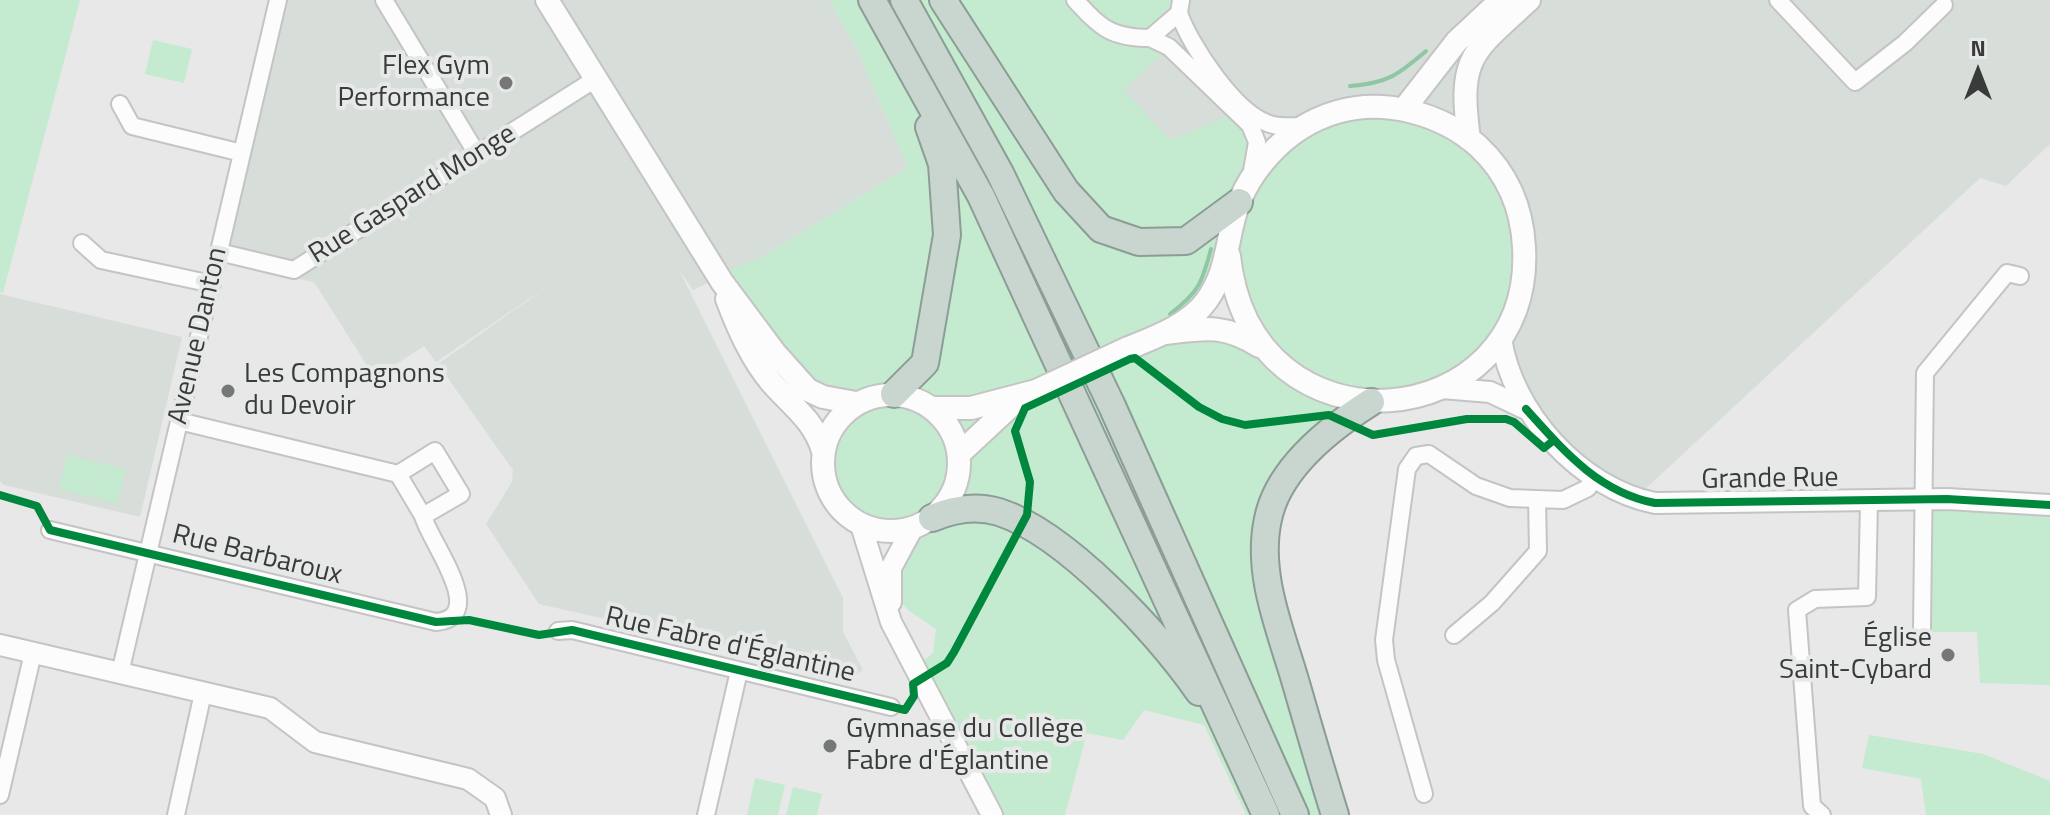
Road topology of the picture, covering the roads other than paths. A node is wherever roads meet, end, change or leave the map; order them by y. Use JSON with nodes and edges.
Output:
{"nodes":[{"id":1,"x":278,"y":0,"type":"edge"},
{"id":2,"x":384,"y":0,"type":"edge"},
{"id":3,"x":547,"y":0,"type":"edge"},
{"id":4,"x":872,"y":0,"type":"edge"},
{"id":5,"x":904,"y":0,"type":"edge"},
{"id":6,"x":943,"y":0,"type":"edge"},
{"id":7,"x":1075,"y":0,"type":"edge"},
{"id":8,"x":1501,"y":0,"type":"edge"},
{"id":9,"x":1529,"y":0,"type":"edge"},
{"id":10,"x":1778,"y":0,"type":"edge"},
{"id":11,"x":1944,"y":5,"type":"dead end"},
{"id":12,"x":1180,"y":7,"type":"edge"},
{"id":13,"x":890,"y":28,"type":"junction"},
{"id":14,"x":1150,"y":38,"type":"junction"},
{"id":15,"x":597,"y":78,"type":"junction"},
{"id":16,"x":120,"y":104,"type":"dead end"},
{"id":17,"x":1404,"y":109,"type":"junction"},
{"id":18,"x":1304,"y":126,"type":"junction"},
{"id":19,"x":1469,"y":139,"type":"junction"},
{"id":20,"x":242,"y":153,"type":"junction"},
{"id":21,"x":477,"y":154,"type":"junction"},
{"id":22,"x":1243,"y":192,"type":"junction"},
{"id":23,"x":82,"y":243,"type":"dead end"},
{"id":24,"x":219,"y":252,"type":"junction"},
{"id":25,"x":1229,"y":256,"type":"junction"},
{"id":26,"x":2020,"y":276,"type":"dead end"},
{"id":27,"x":722,"y":282,"type":"junction"},
{"id":28,"x":212,"y":284,"type":"junction"},
{"id":29,"x":1165,"y":333,"type":"junction"},
{"id":30,"x":1501,"y":338,"type":"junction"},
{"id":31,"x":1261,"y":347,"type":"junction"},
{"id":32,"x":1442,"y":388,"type":"junction"},
{"id":33,"x":894,"y":394,"type":"junction"},
{"id":34,"x":1027,"y":395,"type":"junction"},
{"id":35,"x":1371,"y":402,"type":"junction"},
{"id":36,"x":856,"y":403,"type":"junction"},
{"id":37,"x":933,"y":408,"type":"junction"},
{"id":38,"x":1526,"y":409,"type":"junction"},
{"id":39,"x":179,"y":421,"type":"junction"},
{"id":40,"x":823,"y":451,"type":"junction"},
{"id":41,"x":959,"y":454,"type":"junction"},
{"id":42,"x":398,"y":474,"type":"junction"},
{"id":43,"x":1593,"y":476,"type":"junction"},
{"id":44,"x":1537,"y":499,"type":"junction"},
{"id":45,"x":1924,"y":500,"type":"junction"},
{"id":46,"x":1869,"y":501,"type":"junction"},
{"id":47,"x":2050,"y":505,"type":"edge"},
{"id":48,"x":423,"y":516,"type":"junction"},
{"id":49,"x":922,"y":523,"type":"junction"},
{"id":50,"x":861,"y":525,"type":"junction"},
{"id":51,"x":50,"y":530,"type":"dead end"},
{"id":52,"x":148,"y":552,"type":"junction"},
{"id":53,"x":891,"y":622,"type":"junction"},
{"id":54,"x":1922,"y":629,"type":"dead end"},
{"id":55,"x":558,"y":631,"type":"dead end"},
{"id":56,"x":1454,"y":635,"type":"dead end"},
{"id":57,"x":0,"y":645,"type":"edge"},
{"id":58,"x":33,"y":653,"type":"junction"},
{"id":59,"x":739,"y":671,"type":"junction"},
{"id":60,"x":120,"y":673,"type":"junction"},
{"id":61,"x":203,"y":693,"type":"junction"},
{"id":62,"x":891,"y":707,"type":"dead end"},
{"id":63,"x":1245,"y":767,"type":"junction"},
{"id":64,"x":1424,"y":794,"type":"dead end"},
{"id":65,"x":0,"y":795,"type":"edge"},
{"id":66,"x":176,"y":815,"type":"edge"},
{"id":67,"x":501,"y":815,"type":"edge"},
{"id":68,"x":706,"y":815,"type":"edge"},
{"id":69,"x":992,"y":815,"type":"edge"},
{"id":70,"x":1266,"y":815,"type":"edge"},
{"id":71,"x":1295,"y":815,"type":"edge"},
{"id":72,"x":1335,"y":815,"type":"edge"},
{"id":73,"x":1822,"y":815,"type":"edge"}],
"edges":[{"from":1,"to":20,"type":"street","name":"Avenue Danton"},
{"from":2,"to":21,"type":"street"},
{"from":3,"to":15,"type":"main road"},
{"from":4,"to":13,"type":"highway"},
{"from":5,"to":71,"type":"highway"},
{"from":6,"to":22,"type":"highway"},
{"from":7,"to":14,"type":"street"},
{"from":8,"to":17,"type":"main road"},
{"from":9,"to":19,"type":"main road"},
{"from":10,"to":11,"type":"street"},
{"from":12,"to":14,"type":"street"},
{"from":12,"to":18,"type":"street"},
{"from":13,"to":33,"type":"highway"},
{"from":13,"to":63,"type":"highway"},
{"from":14,"to":22,"type":"street"},
{"from":15,"to":21,"type":"street","name":"Rue Gaspard Monge"},
{"from":15,"to":27,"type":"main road"},
{"from":16,"to":20,"type":"street"},
{"from":17,"to":18,"type":"main road"},
{"from":17,"to":19,"type":"main road"},
{"from":18,"to":22,"type":"main road"},
{"from":19,"to":30,"type":"main road"},
{"from":20,"to":24,"type":"street","name":"Avenue Danton"},
{"from":21,"to":24,"type":"street","name":"Rue Gaspard Monge"},
{"from":22,"to":25,"type":"main road"},
{"from":23,"to":28,"type":"street"},
{"from":24,"to":28,"type":"street","name":"Avenue Danton"},
{"from":25,"to":29,"type":"main road"},
{"from":25,"to":31,"type":"main road"},
{"from":26,"to":45,"type":"street"},
{"from":27,"to":36,"type":"main road"},
{"from":27,"to":40,"type":"main road"},
{"from":28,"to":39,"type":"street","name":"Avenue Danton"},
{"from":29,"to":31,"type":"main road"},
{"from":29,"to":34,"type":"main road","bridge":true},
{"from":30,"to":32,"type":"main road"},
{"from":30,"to":38,"type":"street","name":"Grande Rue"},
{"from":31,"to":35,"type":"main road"},
{"from":32,"to":35,"type":"main road"},
{"from":32,"to":38,"type":"street","name":"Grande Rue"},
{"from":33,"to":36,"type":"main road"},
{"from":33,"to":37,"type":"main road"},
{"from":34,"to":37,"type":"main road"},
{"from":34,"to":41,"type":"main road"},
{"from":35,"to":72,"type":"highway"},
{"from":36,"to":40,"type":"main road"},
{"from":37,"to":41,"type":"main road"},
{"from":38,"to":43,"type":"street","name":"Grande Rue"},
{"from":39,"to":42,"type":"street"},
{"from":39,"to":52,"type":"street","name":"Avenue Danton"},
{"from":40,"to":50,"type":"main road"},
{"from":41,"to":49,"type":"main road"},
{"from":42,"to":48,"type":"street"},
{"from":42,"to":48,"type":"street"},
{"from":43,"to":44,"type":"street"},
{"from":43,"to":46,"type":"street","name":"Grande Rue"},
{"from":44,"to":56,"type":"street"},
{"from":44,"to":64,"type":"street"},
{"from":45,"to":46,"type":"street","name":"Grande Rue"},
{"from":45,"to":47,"type":"street","name":"Grande Rue"},
{"from":45,"to":54,"type":"street"},
{"from":46,"to":73,"type":"street"},
{"from":48,"to":52,"type":"street","name":"Rue Barbaroux"},
{"from":49,"to":50,"type":"main road"},
{"from":49,"to":53,"type":"street"},
{"from":49,"to":63,"type":"highway"},
{"from":50,"to":53,"type":"street"},
{"from":51,"to":52,"type":"street","name":"Rue Barbaroux"},
{"from":52,"to":60,"type":"street","name":"Avenue Danton"},
{"from":53,"to":69,"type":"street"},
{"from":55,"to":59,"type":"street","name":"Rue Fabre d'Églantine"},
{"from":57,"to":58,"type":"street"},
{"from":58,"to":60,"type":"street"},
{"from":58,"to":65,"type":"street"},
{"from":59,"to":62,"type":"street","name":"Rue Fabre d'Églantine"},
{"from":59,"to":68,"type":"street"},
{"from":60,"to":61,"type":"street"},
{"from":61,"to":66,"type":"street"},
{"from":61,"to":67,"type":"street"},
{"from":63,"to":70,"type":"highway"}]}
